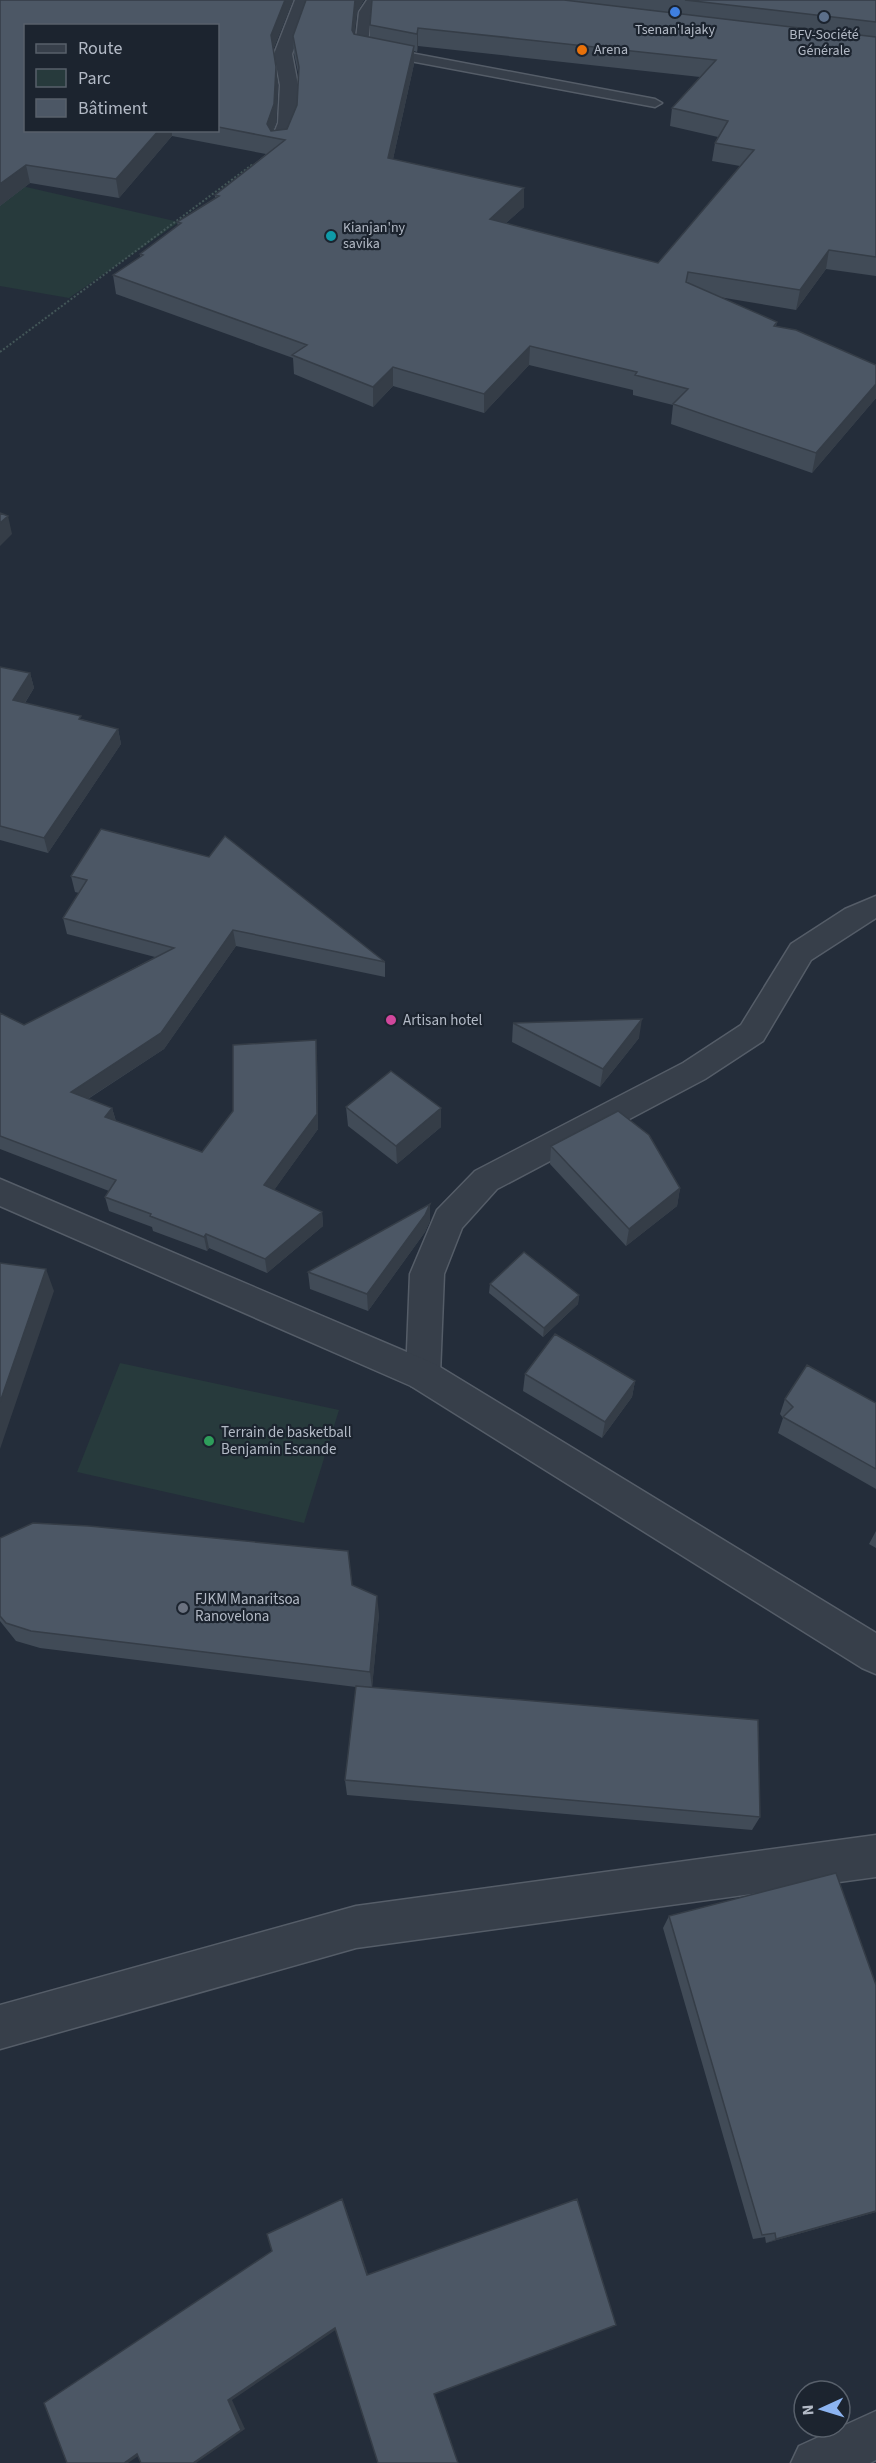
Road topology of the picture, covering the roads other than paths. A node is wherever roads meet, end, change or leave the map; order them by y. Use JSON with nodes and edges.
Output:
{"nodes":[{"id":1,"x":303,"y":0,"type":"edge"},
{"id":2,"x":373,"y":0,"type":"edge"},
{"id":3,"x":655,"y":103,"type":"dead end"},
{"id":4,"x":279,"y":143,"type":"edge"},
{"id":5,"x":876,"y":906,"type":"edge"},
{"id":6,"x":0,"y":1192,"type":"edge"},
{"id":7,"x":423,"y":1375,"type":"junction"},
{"id":8,"x":876,"y":1655,"type":"edge"},
{"id":9,"x":876,"y":1856,"type":"edge"},
{"id":10,"x":0,"y":2027,"type":"edge"},
{"id":11,"x":876,"y":2435,"type":"edge"},
{"id":12,"x":816,"y":2463,"type":"edge"}],
"edges":[{"from":1,"to":4,"type":"street"},
{"from":2,"to":3,"type":"lane"},
{"from":5,"to":7,"type":"street"},
{"from":6,"to":7,"type":"street"},
{"from":7,"to":8,"type":"street"},
{"from":9,"to":10,"type":"street"},
{"from":11,"to":12,"type":"street"}]}
